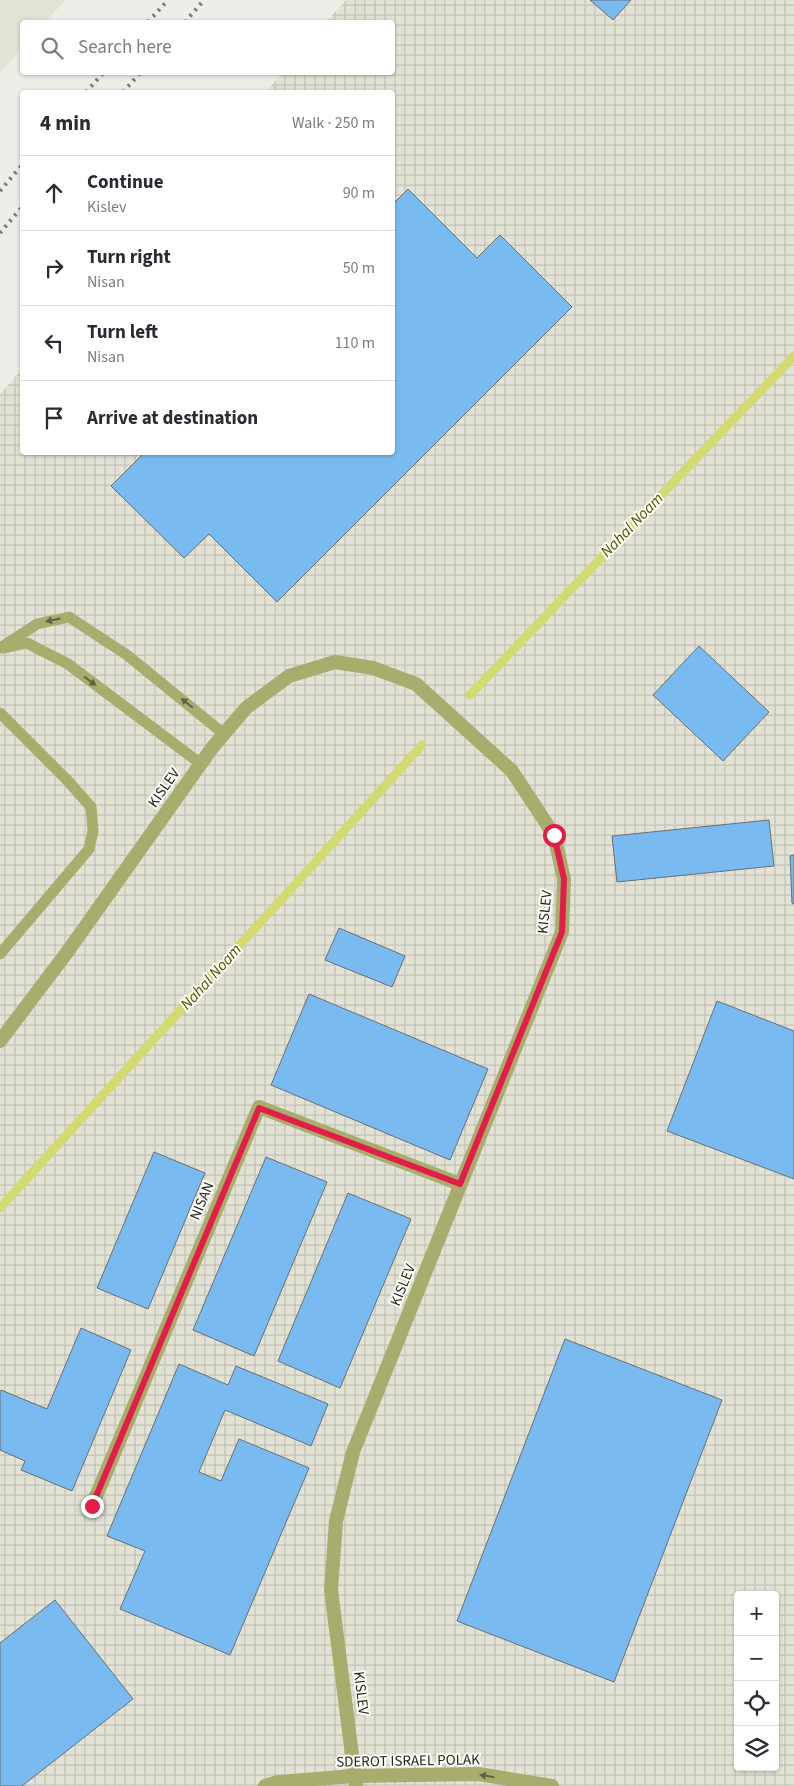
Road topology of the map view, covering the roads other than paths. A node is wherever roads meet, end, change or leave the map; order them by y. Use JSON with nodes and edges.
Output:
{"nodes":[{"id":1,"x":0,"y":649,"type":"edge"},
{"id":2,"x":0,"y":713,"type":"edge"},
{"id":3,"x":224,"y":734,"type":"junction"},
{"id":4,"x":201,"y":764,"type":"junction"},
{"id":5,"x":0,"y":954,"type":"edge"},
{"id":6,"x":0,"y":1041,"type":"edge"},
{"id":7,"x":460,"y":1184,"type":"junction"},
{"id":8,"x":92,"y":1506,"type":"dead end"},
{"id":9,"x":355,"y":1781,"type":"edge"},
{"id":10,"x":265,"y":1786,"type":"edge"},
{"id":11,"x":552,"y":1786,"type":"edge"}],
"edges":[{"from":3,"to":1,"type":"lane","one_way":true},
{"from":1,"to":4,"type":"lane","one_way":true},
{"from":2,"to":5,"type":"lane"},
{"from":3,"to":4,"type":"street","name":"KISLEV"},
{"from":3,"to":7,"type":"street","name":"KISLEV"},
{"from":4,"to":6,"type":"street","name":"KISLEV"},
{"from":7,"to":8,"type":"street","name":"NISAN"},
{"from":7,"to":9,"type":"street","name":"KISLEV"},
{"from":9,"to":10,"type":"street","name":"SDEROT ISRAEL POLAK"},
{"from":11,"to":9,"type":"street","name":"SDEROT ISRAEL POLAK","one_way":true}]}
